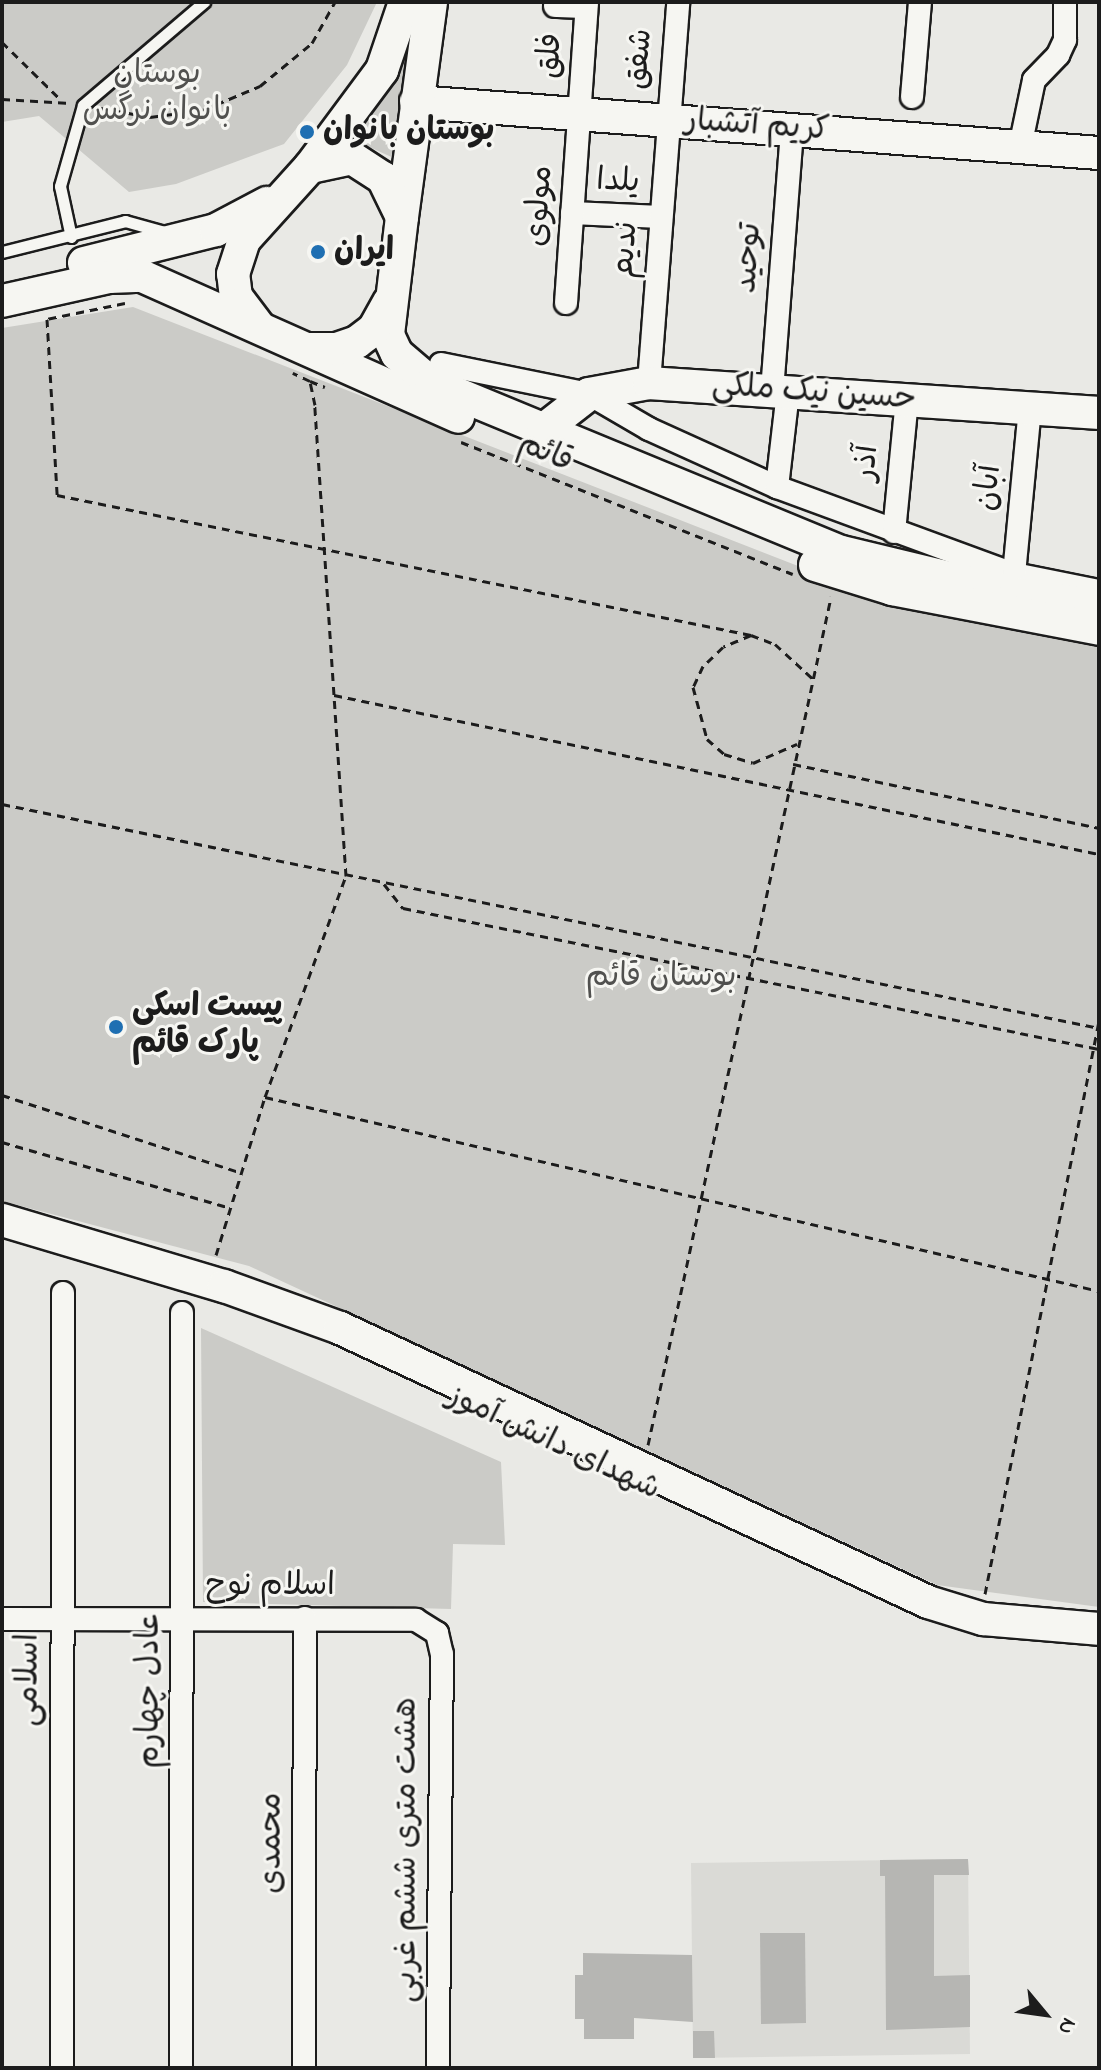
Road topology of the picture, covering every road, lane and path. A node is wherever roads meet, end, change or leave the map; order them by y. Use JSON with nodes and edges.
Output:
{"nodes":[{"id":1,"x":335,"y":2,"type":"edge"},
{"id":2,"x":405,"y":2,"type":"edge"},
{"id":3,"x":431,"y":2,"type":"edge"},
{"id":4,"x":678,"y":2,"type":"edge"},
{"id":5,"x":920,"y":2,"type":"edge"},
{"id":6,"x":1065,"y":2,"type":"edge"},
{"id":7,"x":201,"y":3,"type":"edge"},
{"id":8,"x":587,"y":4,"type":"edge"},
{"id":9,"x":555,"y":6,"type":"dead end"},
{"id":10,"x":2,"y":42,"type":"edge"},
{"id":11,"x":912,"y":97,"type":"dead end"},
{"id":12,"x":2,"y":99,"type":"edge"},
{"id":13,"x":416,"y":102,"type":"junction"},
{"id":14,"x":64,"y":103,"type":"junction"},
{"id":15,"x":83,"y":105,"type":"junction"},
{"id":16,"x":581,"y":114,"type":"junction"},
{"id":17,"x":668,"y":121,"type":"junction"},
{"id":18,"x":792,"y":130,"type":"junction"},
{"id":19,"x":1020,"y":147,"type":"junction"},
{"id":20,"x":1099,"y":153,"type":"edge"},
{"id":21,"x":310,"y":167,"type":"junction"},
{"id":22,"x":280,"y":195,"type":"junction"},
{"id":23,"x":572,"y":213,"type":"junction"},
{"id":24,"x":402,"y":217,"type":"junction"},
{"id":25,"x":661,"y":217,"type":"junction"},
{"id":26,"x":71,"y":237,"type":"junction"},
{"id":27,"x":187,"y":239,"type":"junction"},
{"id":28,"x":2,"y":252,"type":"edge"},
{"id":29,"x":2,"y":279,"type":"edge"},
{"id":30,"x":392,"y":296,"type":"junction"},
{"id":31,"x":2,"y":301,"type":"edge"},
{"id":32,"x":134,"y":301,"type":"dead end"},
{"id":33,"x":566,"y":303,"type":"dead end"},
{"id":34,"x":259,"y":327,"type":"junction"},
{"id":35,"x":308,"y":349,"type":"junction"},
{"id":36,"x":441,"y":364,"type":"dead end"},
{"id":37,"x":281,"y":367,"type":"dead end"},
{"id":38,"x":310,"y":381,"type":"junction"},
{"id":39,"x":649,"y":383,"type":"junction"},
{"id":40,"x":338,"y":392,"type":"dead end"},
{"id":41,"x":780,"y":392,"type":"junction"},
{"id":42,"x":589,"y":394,"type":"junction"},
{"id":43,"x":907,"y":400,"type":"junction"},
{"id":44,"x":1030,"y":408,"type":"junction"},
{"id":45,"x":1099,"y":413,"type":"edge"},
{"id":46,"x":543,"y":430,"type":"junction"},
{"id":47,"x":450,"y":438,"type":"dead end"},
{"id":48,"x":777,"y":487,"type":"junction"},
{"id":49,"x":894,"y":532,"type":"junction"},
{"id":50,"x":324,"y":550,"type":"junction"},
{"id":51,"x":1014,"y":574,"type":"junction"},
{"id":52,"x":821,"y":576,"type":"junction"},
{"id":53,"x":1099,"y":591,"type":"edge"},
{"id":54,"x":1099,"y":606,"type":"edge"},
{"id":55,"x":1099,"y":629,"type":"edge"},
{"id":56,"x":751,"y":635,"type":"junction"},
{"id":57,"x":813,"y":679,"type":"junction"},
{"id":58,"x":334,"y":695,"type":"junction"},
{"id":59,"x":798,"y":744,"type":"junction"},
{"id":60,"x":793,"y":764,"type":"junction"},
{"id":61,"x":788,"y":789,"type":"junction"},
{"id":62,"x":2,"y":804,"type":"edge"},
{"id":63,"x":1099,"y":828,"type":"edge"},
{"id":64,"x":1099,"y":854,"type":"edge"},
{"id":65,"x":346,"y":876,"type":"junction"},
{"id":66,"x":384,"y":884,"type":"junction"},
{"id":67,"x":752,"y":958,"type":"junction"},
{"id":68,"x":748,"y":978,"type":"junction"},
{"id":69,"x":1099,"y":1021,"type":"edge"},
{"id":70,"x":1098,"y":1028,"type":"edge"},
{"id":71,"x":1093,"y":1048,"type":"junction"},
{"id":72,"x":1099,"y":1049,"type":"edge"},
{"id":73,"x":2,"y":1095,"type":"edge"},
{"id":74,"x":265,"y":1097,"type":"junction"},
{"id":75,"x":2,"y":1142,"type":"edge"},
{"id":76,"x":242,"y":1173,"type":"junction"},
{"id":77,"x":702,"y":1198,"type":"junction"},
{"id":78,"x":231,"y":1208,"type":"junction"},
{"id":79,"x":2,"y":1220,"type":"edge"},
{"id":80,"x":2,"y":1238,"type":"edge"},
{"id":81,"x":213,"y":1263,"type":"dead end"},
{"id":82,"x":1046,"y":1279,"type":"junction"},
{"id":83,"x":1099,"y":1291,"type":"edge"},
{"id":84,"x":63,"y":1293,"type":"dead end"},
{"id":85,"x":182,"y":1313,"type":"dead end"},
{"id":86,"x":647,"y":1448,"type":"dead end"},
{"id":87,"x":985,"y":1595,"type":"dead end"},
{"id":88,"x":184,"y":1618,"type":"junction"},
{"id":89,"x":305,"y":1618,"type":"junction"},
{"id":90,"x":2,"y":1619,"type":"edge"},
{"id":91,"x":63,"y":1619,"type":"junction"},
{"id":92,"x":1099,"y":1629,"type":"edge"},
{"id":93,"x":437,"y":1633,"type":"joint"},
{"id":94,"x":1099,"y":1646,"type":"edge"},
{"id":95,"x":62,"y":2068,"type":"edge"},
{"id":96,"x":181,"y":2068,"type":"edge"},
{"id":97,"x":304,"y":2068,"type":"edge"},
{"id":98,"x":438,"y":2068,"type":"edge"}],
"edges":[{"from":1,"to":15,"type":"path"},
{"from":2,"to":21,"type":"main road"},
{"from":3,"to":13,"type":"main road"},
{"from":4,"to":17,"type":"street","name":"شفق"},
{"from":5,"to":11,"type":"street"},
{"from":6,"to":19,"type":"street"},
{"from":7,"to":15,"type":"lane"},
{"from":8,"to":9,"type":"street"},
{"from":8,"to":16,"type":"street","name":"فلق"},
{"from":10,"to":14,"type":"path"},
{"from":12,"to":14,"type":"path"},
{"from":13,"to":16,"type":"main road","name":"کریم آتشبار"},
{"from":13,"to":24,"type":"main road"},
{"from":14,"to":15,"type":"path"},
{"from":15,"to":26,"type":"lane"},
{"from":16,"to":17,"type":"main road","name":"کریم آتشبار"},
{"from":16,"to":23,"type":"street","name":"مولوی"},
{"from":17,"to":18,"type":"main road","name":"کریم آتشبار"},
{"from":17,"to":25,"type":"street","name":"ندیم"},
{"from":18,"to":19,"type":"main road","name":"کریم آتشبار"},
{"from":18,"to":41,"type":"street","name":"توحید"},
{"from":19,"to":20,"type":"main road","name":"کریم آتشبار"},
{"from":21,"to":22,"type":"main road"},
{"from":21,"to":24,"type":"main road"},
{"from":22,"to":27,"type":"main road"},
{"from":22,"to":34,"type":"main road"},
{"from":23,"to":25,"type":"street","name":"یلدا"},
{"from":23,"to":33,"type":"street","name":"مولوی"},
{"from":24,"to":30,"type":"main road"},
{"from":25,"to":39,"type":"street","name":"ندیم"},
{"from":26,"to":27,"type":"lane"},
{"from":26,"to":28,"type":"lane"},
{"from":27,"to":29,"type":"main road"},
{"from":30,"to":35,"type":"main road"},
{"from":30,"to":46,"type":"main road","name":"قائم"},
{"from":31,"to":34,"type":"main road","name":"قائم"},
{"from":32,"to":50,"type":"path"},
{"from":34,"to":35,"type":"main road","name":"قائم"},
{"from":35,"to":52,"type":"main road","name":"قائم"},
{"from":36,"to":42,"type":"street"},
{"from":37,"to":38,"type":"path"},
{"from":38,"to":40,"type":"path"},
{"from":38,"to":50,"type":"path"},
{"from":39,"to":41,"type":"main road","name":"حسین نیک ملکی"},
{"from":39,"to":42,"type":"main road","name":"حسین نیک ملکی"},
{"from":41,"to":43,"type":"main road","name":"حسین نیک ملکی"},
{"from":41,"to":48,"type":"street","name":"توحید"},
{"from":42,"to":46,"type":"main road","name":"حسین نیک ملکی"},
{"from":42,"to":48,"type":"street"},
{"from":43,"to":44,"type":"main road","name":"حسین نیک ملکی"},
{"from":43,"to":49,"type":"street","name":"آذر"},
{"from":44,"to":45,"type":"main road","name":"حسین نیک ملکی"},
{"from":44,"to":51,"type":"street","name":"آبان"},
{"from":46,"to":54,"type":"main road","name":"قائم"},
{"from":47,"to":52,"type":"path"},
{"from":48,"to":49,"type":"street"},
{"from":49,"to":51,"type":"street"},
{"from":50,"to":56,"type":"path"},
{"from":50,"to":58,"type":"path"},
{"from":51,"to":53,"type":"street"},
{"from":52,"to":55,"type":"main road","name":"قائم"},
{"from":52,"to":57,"type":"path"},
{"from":56,"to":57,"type":"path"},
{"from":56,"to":59,"type":"path"},
{"from":57,"to":59,"type":"path"},
{"from":58,"to":61,"type":"path"},
{"from":58,"to":65,"type":"path"},
{"from":59,"to":60,"type":"path"},
{"from":60,"to":61,"type":"path"},
{"from":60,"to":63,"type":"path"},
{"from":61,"to":64,"type":"path"},
{"from":61,"to":67,"type":"path"},
{"from":62,"to":65,"type":"path"},
{"from":65,"to":66,"type":"path"},
{"from":65,"to":74,"type":"path"},
{"from":66,"to":67,"type":"path"},
{"from":66,"to":68,"type":"path"},
{"from":67,"to":68,"type":"path"},
{"from":67,"to":70,"type":"path"},
{"from":68,"to":71,"type":"path"},
{"from":68,"to":77,"type":"path"},
{"from":69,"to":70,"type":"path"},
{"from":70,"to":71,"type":"path"},
{"from":71,"to":72,"type":"path"},
{"from":71,"to":82,"type":"path"},
{"from":73,"to":76,"type":"path"},
{"from":74,"to":76,"type":"path"},
{"from":74,"to":77,"type":"path"},
{"from":75,"to":78,"type":"path"},
{"from":76,"to":78,"type":"path"},
{"from":77,"to":82,"type":"path"},
{"from":77,"to":86,"type":"path"},
{"from":78,"to":81,"type":"path"},
{"from":79,"to":92,"type":"main road"},
{"from":80,"to":94,"type":"main road","name":"شهدای دانش آموز"},
{"from":82,"to":83,"type":"path"},
{"from":82,"to":87,"type":"path"},
{"from":84,"to":91,"type":"street","name":"اسلامی"},
{"from":85,"to":88,"type":"street","name":"عادل چهارم"},
{"from":88,"to":89,"type":"street","name":"اسلام نوح"},
{"from":88,"to":91,"type":"street","name":"اسلام نوح"},
{"from":88,"to":96,"type":"street","name":"عادل چهارم"},
{"from":89,"to":93,"type":"street","name":"اسلام نوح"},
{"from":89,"to":97,"type":"street","name":"محمدی"},
{"from":90,"to":91,"type":"street","name":"اسلام نوح"},
{"from":91,"to":95,"type":"street","name":"اسلامی"},
{"from":93,"to":98,"type":"street","name":"هشت متری ششم غربی"}]}
